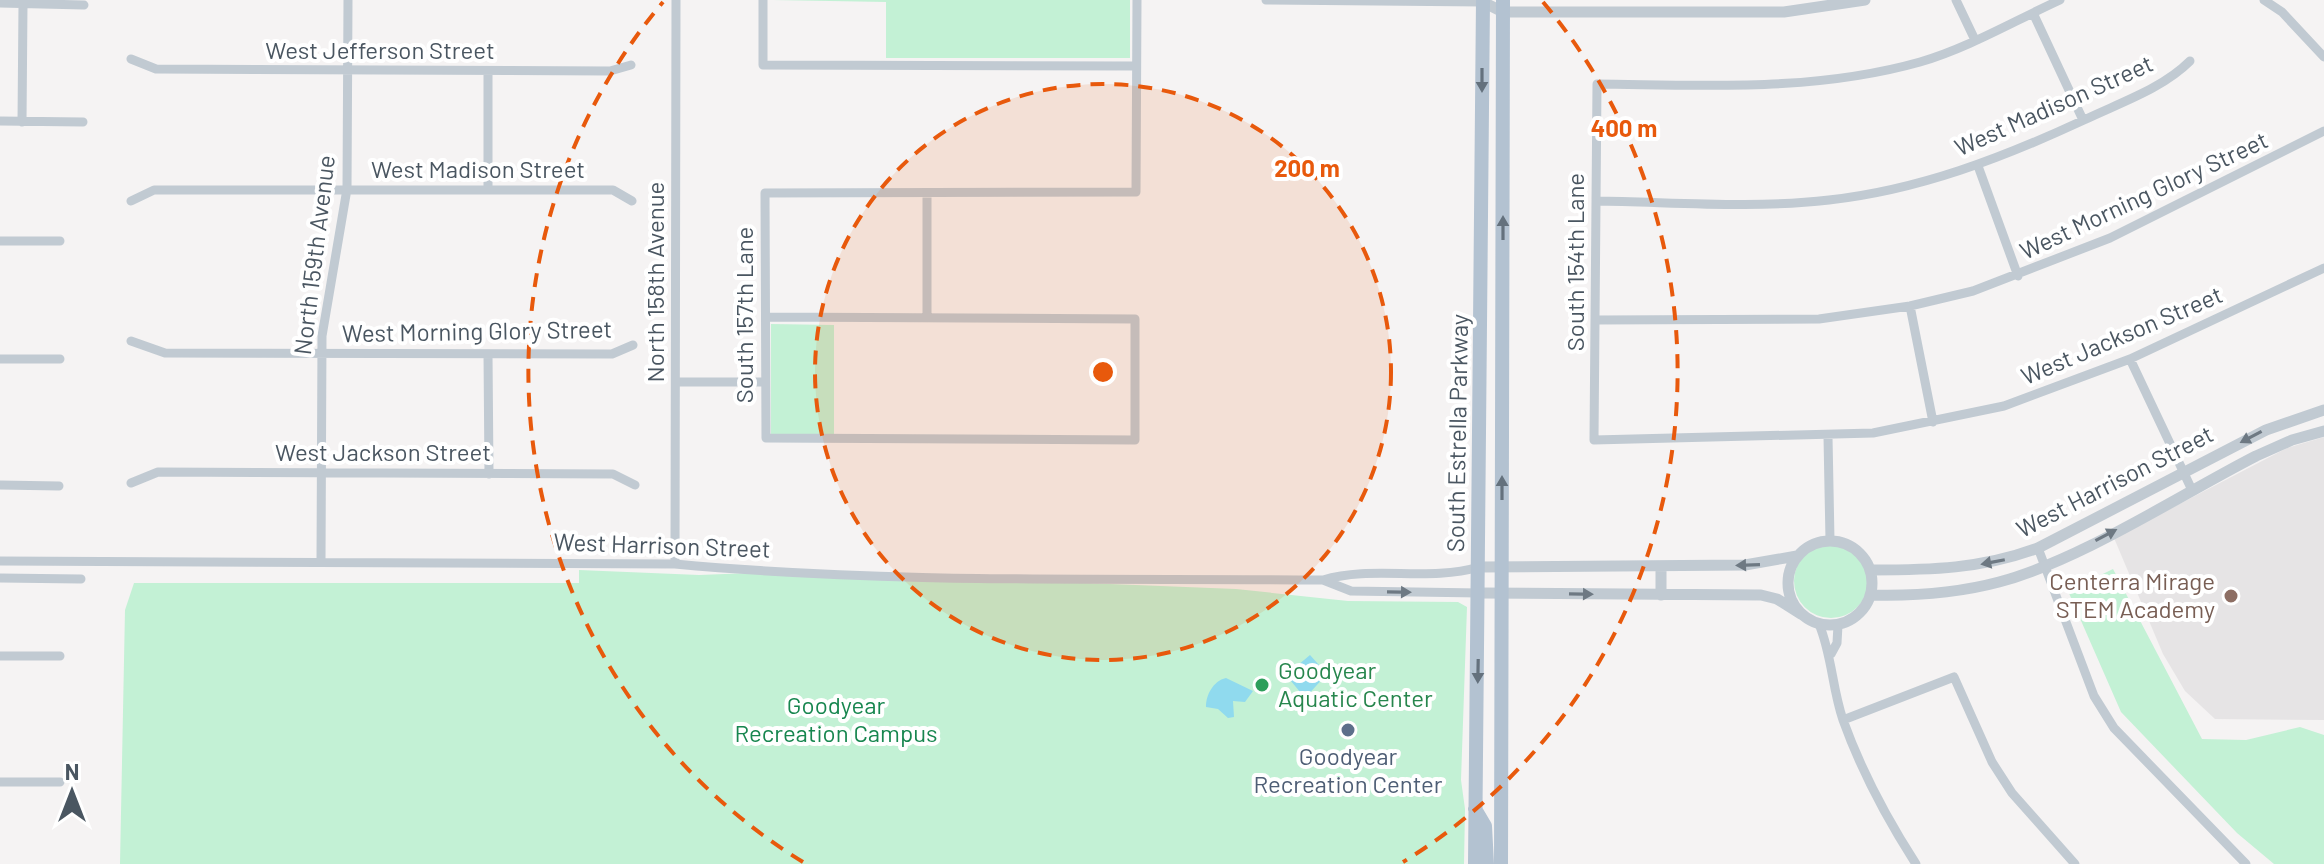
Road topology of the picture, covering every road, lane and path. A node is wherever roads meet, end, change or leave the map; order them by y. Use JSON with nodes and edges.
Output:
{"nodes":[{"id":1,"x":348,"y":0,"type":"edge"},
{"id":2,"x":676,"y":0,"type":"edge"},
{"id":3,"x":763,"y":0,"type":"edge"},
{"id":4,"x":1137,"y":0,"type":"edge"},
{"id":5,"x":1266,"y":0,"type":"edge"},
{"id":6,"x":1865,"y":0,"type":"edge"},
{"id":7,"x":1956,"y":0,"type":"edge"},
{"id":8,"x":2060,"y":0,"type":"edge"},
{"id":9,"x":2264,"y":0,"type":"edge"},
{"id":10,"x":1484,"y":1,"type":"edge"},
{"id":11,"x":0,"y":3,"type":"edge"},
{"id":12,"x":23,"y":4,"type":"junction"},
{"id":13,"x":1822,"y":4,"type":"edge"},
{"id":14,"x":84,"y":5,"type":"dead end"},
{"id":15,"x":1503,"y":6,"type":"edge"},
{"id":16,"x":2033,"y":13,"type":"junction"},
{"id":17,"x":1975,"y":40,"type":"junction"},
{"id":18,"x":2324,"y":57,"type":"edge"},
{"id":19,"x":131,"y":59,"type":"dead end"},
{"id":20,"x":2190,"y":61,"type":"dead end"},
{"id":21,"x":631,"y":65,"type":"dead end"},
{"id":22,"x":1136,"y":66,"type":"junction"},
{"id":23,"x":347,"y":71,"type":"junction"},
{"id":24,"x":488,"y":71,"type":"junction"},
{"id":25,"x":2083,"y":120,"type":"junction"},
{"id":26,"x":0,"y":121,"type":"edge"},
{"id":27,"x":22,"y":122,"type":"junction"},
{"id":28,"x":83,"y":122,"type":"dead end"},
{"id":29,"x":2324,"y":131,"type":"edge"},
{"id":30,"x":1978,"y":166,"type":"junction"},
{"id":31,"x":347,"y":189,"type":"junction"},
{"id":32,"x":488,"y":190,"type":"junction"},
{"id":33,"x":927,"y":193,"type":"junction"},
{"id":34,"x":131,"y":201,"type":"dead end"},
{"id":35,"x":632,"y":201,"type":"dead end"},
{"id":36,"x":1596,"y":201,"type":"junction"},
{"id":37,"x":0,"y":241,"type":"edge"},
{"id":38,"x":60,"y":241,"type":"dead end"},
{"id":39,"x":2324,"y":268,"type":"edge"},
{"id":40,"x":2018,"y":276,"type":"junction"},
{"id":41,"x":1910,"y":306,"type":"junction"},
{"id":42,"x":766,"y":317,"type":"junction"},
{"id":43,"x":927,"y":318,"type":"junction"},
{"id":44,"x":1597,"y":320,"type":"junction"},
{"id":45,"x":131,"y":341,"type":"dead end"},
{"id":46,"x":633,"y":345,"type":"dead end"},
{"id":47,"x":322,"y":354,"type":"junction"},
{"id":48,"x":488,"y":354,"type":"junction"},
{"id":49,"x":0,"y":359,"type":"edge"},
{"id":50,"x":60,"y":359,"type":"dead end"},
{"id":51,"x":2130,"y":359,"type":"junction"},
{"id":52,"x":676,"y":382,"type":"junction"},
{"id":53,"x":765,"y":382,"type":"junction"},
{"id":54,"x":2324,"y":410,"type":"edge"},
{"id":55,"x":1933,"y":422,"type":"junction"},
{"id":56,"x":2324,"y":431,"type":"edge"},
{"id":57,"x":1828,"y":437,"type":"junction"},
{"id":58,"x":1594,"y":440,"type":"joint"},
{"id":59,"x":322,"y":473,"type":"junction"},
{"id":60,"x":2183,"y":473,"type":"junction"},
{"id":61,"x":489,"y":474,"type":"junction"},
{"id":62,"x":131,"y":483,"type":"dead end"},
{"id":63,"x":0,"y":485,"type":"edge"},
{"id":64,"x":635,"y":485,"type":"dead end"},
{"id":65,"x":59,"y":486,"type":"dead end"},
{"id":66,"x":2191,"y":488,"type":"junction"},
{"id":67,"x":1830,"y":540,"type":"junction"},
{"id":68,"x":2038,"y":548,"type":"junction"},
{"id":69,"x":1797,"y":556,"type":"junction"},
{"id":70,"x":0,"y":561,"type":"edge"},
{"id":71,"x":321,"y":562,"type":"junction"},
{"id":72,"x":675,"y":564,"type":"junction"},
{"id":73,"x":1502,"y":566,"type":"junction"},
{"id":74,"x":1479,"y":567,"type":"junction"},
{"id":75,"x":1661,"y":567,"type":"junction"},
{"id":76,"x":2044,"y":567,"type":"junction"},
{"id":77,"x":1871,"y":570,"type":"junction"},
{"id":78,"x":0,"y":578,"type":"edge"},
{"id":79,"x":81,"y":579,"type":"dead end"},
{"id":80,"x":1323,"y":580,"type":"junction"},
{"id":81,"x":1479,"y":593,"type":"junction"},
{"id":82,"x":1503,"y":593,"type":"junction"},
{"id":83,"x":1661,"y":595,"type":"junction"},
{"id":84,"x":1872,"y":595,"type":"junction"},
{"id":85,"x":1801,"y":614,"type":"junction"},
{"id":86,"x":1819,"y":624,"type":"junction"},
{"id":87,"x":1838,"y":625,"type":"junction"},
{"id":88,"x":1831,"y":654,"type":"junction"},
{"id":89,"x":0,"y":656,"type":"edge"},
{"id":90,"x":60,"y":656,"type":"dead end"},
{"id":91,"x":1843,"y":720,"type":"junction"},
{"id":92,"x":0,"y":782,"type":"edge"},
{"id":93,"x":60,"y":782,"type":"dead end"},
{"id":94,"x":1475,"y":808,"type":"junction"},
{"id":95,"x":1475,"y":864,"type":"edge"},
{"id":96,"x":1487,"y":864,"type":"edge"},
{"id":97,"x":1501,"y":864,"type":"edge"},
{"id":98,"x":1916,"y":864,"type":"edge"},
{"id":99,"x":2075,"y":864,"type":"edge"},
{"id":100,"x":2246,"y":864,"type":"edge"}],
"edges":[{"from":1,"to":23,"type":"street","name":"North 159th Avenue"},
{"from":2,"to":52,"type":"street","name":"North 158th Avenue"},
{"from":3,"to":22,"type":"street"},
{"from":4,"to":22,"type":"street"},
{"from":5,"to":10,"type":"street"},
{"from":6,"to":13,"type":"street"},
{"from":7,"to":17,"type":"street"},
{"from":8,"to":16,"type":"street"},
{"from":9,"to":18,"type":"street"},
{"from":10,"to":15,"type":"street"},
{"from":10,"to":74,"type":"main road","name":"South Estrella Parkway","one_way":true},
{"from":11,"to":12,"type":"street"},
{"from":12,"to":14,"type":"street"},
{"from":12,"to":27,"type":"street"},
{"from":13,"to":15,"type":"street"},
{"from":73,"to":15,"type":"main road","name":"South Estrella Parkway","one_way":true},
{"from":16,"to":17,"type":"street"},
{"from":16,"to":25,"type":"street"},
{"from":17,"to":36,"type":"street","name":"South 154th Lane"},
{"from":19,"to":23,"type":"street","name":"West Jefferson Street"},
{"from":20,"to":25,"type":"street","name":"West Madison Street"},
{"from":21,"to":24,"type":"street","name":"West Jefferson Street"},
{"from":22,"to":33,"type":"street"},
{"from":23,"to":24,"type":"street","name":"West Jefferson Street"},
{"from":23,"to":31,"type":"street","name":"North 159th Avenue"},
{"from":24,"to":32,"type":"street"},
{"from":25,"to":30,"type":"street","name":"West Madison Street"},
{"from":26,"to":27,"type":"street"},
{"from":27,"to":28,"type":"street"},
{"from":29,"to":40,"type":"street","name":"West Morning Glory Street"},
{"from":30,"to":36,"type":"street","name":"West Madison Street"},
{"from":30,"to":40,"type":"street"},
{"from":31,"to":32,"type":"street","name":"West Madison Street"},
{"from":31,"to":34,"type":"street","name":"West Madison Street"},
{"from":31,"to":47,"type":"street","name":"North 159th Avenue"},
{"from":32,"to":35,"type":"street","name":"West Madison Street"},
{"from":33,"to":42,"type":"street","name":"South 157th Lane"},
{"from":33,"to":43,"type":"street"},
{"from":36,"to":44,"type":"street","name":"South 154th Lane"},
{"from":37,"to":38,"type":"street"},
{"from":39,"to":51,"type":"street","name":"West Jackson Street"},
{"from":40,"to":41,"type":"street","name":"West Morning Glory Street"},
{"from":41,"to":44,"type":"street","name":"West Morning Glory Street"},
{"from":41,"to":55,"type":"street"},
{"from":42,"to":43,"type":"street"},
{"from":42,"to":53,"type":"street","name":"South 157th Lane"},
{"from":43,"to":53,"type":"street","name":"South 157th Lane"},
{"from":44,"to":58,"type":"street","name":"South 154th Lane"},
{"from":45,"to":47,"type":"street","name":"West Morning Glory Street"},
{"from":46,"to":48,"type":"street","name":"West Morning Glory Street"},
{"from":47,"to":48,"type":"street","name":"West Morning Glory Street"},
{"from":47,"to":59,"type":"street","name":"North 159th Avenue"},
{"from":48,"to":61,"type":"street"},
{"from":49,"to":50,"type":"street"},
{"from":51,"to":55,"type":"street","name":"West Jackson Street"},
{"from":51,"to":60,"type":"street"},
{"from":52,"to":53,"type":"street"},
{"from":52,"to":72,"type":"street","name":"North 158th Avenue"},
{"from":54,"to":60,"type":"street","name":"West Harrison Street","one_way":true},
{"from":55,"to":57,"type":"street","name":"West Jackson Street"},
{"from":56,"to":66,"type":"street","name":"West Harrison Street"},
{"from":57,"to":58,"type":"street","name":"West Jackson Street"},
{"from":57,"to":67,"type":"street"},
{"from":59,"to":61,"type":"street","name":"West Jackson Street"},
{"from":59,"to":62,"type":"street","name":"West Jackson Street"},
{"from":59,"to":71,"type":"street","name":"North 159th Avenue"},
{"from":60,"to":66,"type":"street"},
{"from":60,"to":68,"type":"street","name":"West Harrison Street"},
{"from":61,"to":64,"type":"street","name":"West Jackson Street"},
{"from":63,"to":65,"type":"street"},
{"from":76,"to":66,"type":"street","name":"West Harrison Street","one_way":true},
{"from":67,"to":69,"type":"street"},
{"from":67,"to":77,"type":"street"},
{"from":68,"to":76,"type":"street"},
{"from":68,"to":77,"type":"street","name":"West Harrison Street","one_way":true},
{"from":69,"to":75,"type":"street","name":"West Harrison Street","one_way":true},
{"from":69,"to":85,"type":"street"},
{"from":70,"to":71,"type":"street","name":"West Harrison Street"},
{"from":71,"to":72,"type":"street","name":"West Harrison Street"},
{"from":72,"to":80,"type":"street","name":"West Harrison Street"},
{"from":73,"to":74,"type":"street","name":"West Harrison Street"},
{"from":73,"to":75,"type":"street","name":"West Harrison Street"},
{"from":73,"to":82,"type":"main road","name":"South Estrella Parkway"},
{"from":74,"to":80,"type":"street","name":"West Harrison Street"},
{"from":74,"to":81,"type":"main road","name":"South Estrella Parkway"},
{"from":75,"to":83,"type":"street"},
{"from":76,"to":84,"type":"street","name":"West Harrison Street"},
{"from":76,"to":100,"type":"street"},
{"from":77,"to":84,"type":"street"},
{"from":78,"to":79,"type":"street"},
{"from":80,"to":81,"type":"street","name":"West Harrison Street","one_way":true},
{"from":81,"to":82,"type":"street","name":"West Harrison Street"},
{"from":81,"to":94,"type":"main road","name":"South Estrella Parkway","one_way":true},
{"from":82,"to":83,"type":"street","name":"West Harrison Street","one_way":true},
{"from":82,"to":97,"type":"main road","name":"South Estrella Parkway"},
{"from":83,"to":85,"type":"street","name":"West Harrison Street"},
{"from":84,"to":87,"type":"street"},
{"from":85,"to":86,"type":"street"},
{"from":86,"to":87,"type":"street"},
{"from":86,"to":88,"type":"street"},
{"from":87,"to":88,"type":"street"},
{"from":88,"to":91,"type":"street"},
{"from":89,"to":90,"type":"street"},
{"from":91,"to":98,"type":"street"},
{"from":91,"to":99,"type":"street"},
{"from":92,"to":93,"type":"street"},
{"from":94,"to":95,"type":"main road","name":"South Estrella Parkway"},
{"from":94,"to":96,"type":"main road"}]}
